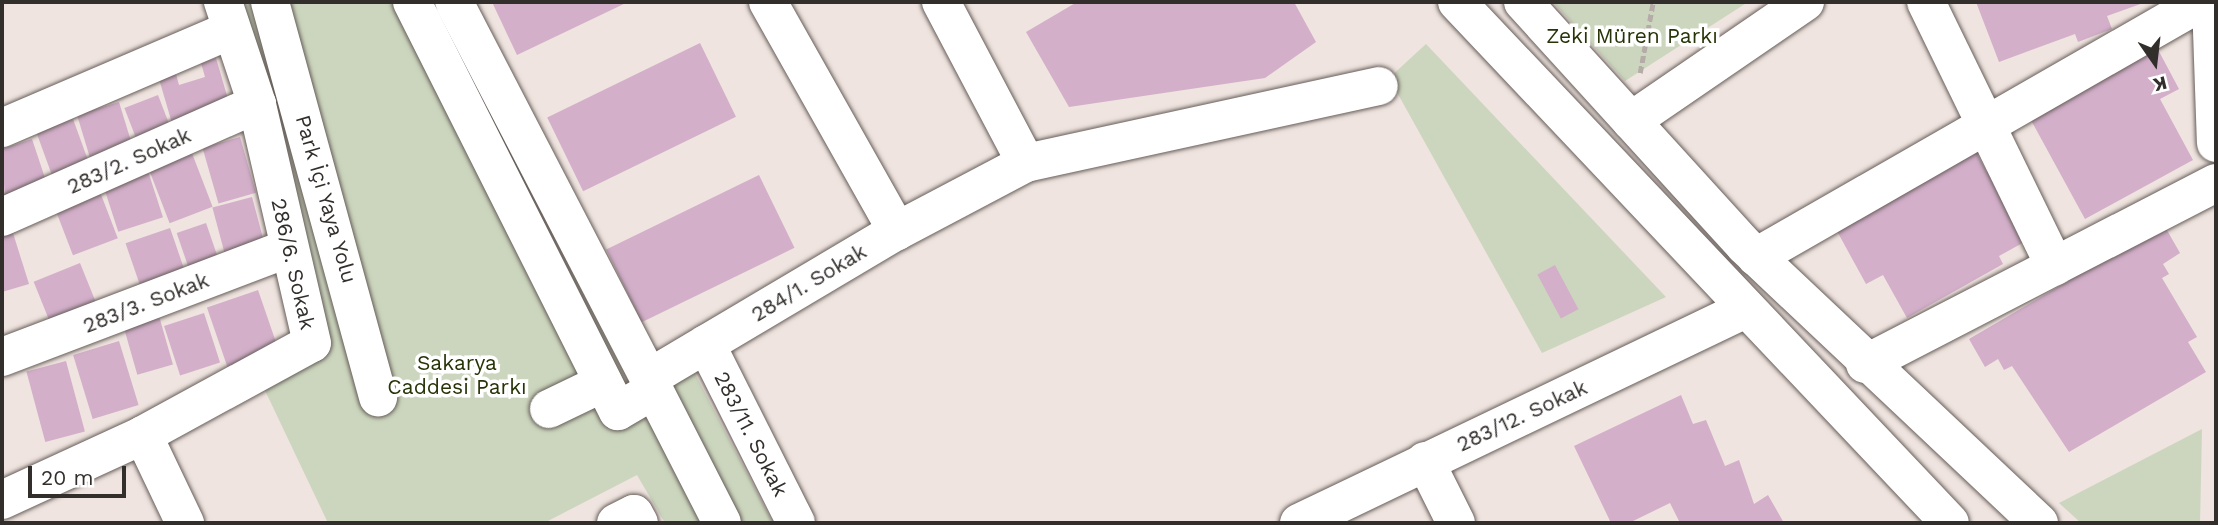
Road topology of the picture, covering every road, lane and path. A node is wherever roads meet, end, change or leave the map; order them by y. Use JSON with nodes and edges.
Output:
{"nodes":[{"id":1,"x":271,"y":2,"type":"edge"},
{"id":2,"x":412,"y":2,"type":"edge"},
{"id":3,"x":454,"y":2,"type":"edge"},
{"id":4,"x":768,"y":2,"type":"edge"},
{"id":5,"x":941,"y":2,"type":"edge"},
{"id":6,"x":1457,"y":2,"type":"edge"},
{"id":7,"x":1523,"y":2,"type":"edge"},
{"id":8,"x":1653,"y":2,"type":"edge"},
{"id":9,"x":1805,"y":2,"type":"edge"},
{"id":10,"x":1926,"y":2,"type":"edge"},
{"id":11,"x":2201,"y":2,"type":"edge"},
{"id":12,"x":2211,"y":2,"type":"edge"},
{"id":13,"x":227,"y":16,"type":"edge"},
{"id":14,"x":1379,"y":86,"type":"dead end"},
{"id":15,"x":2215,"y":95,"type":"edge"},
{"id":16,"x":257,"y":104,"type":"junction"},
{"id":17,"x":1630,"y":121,"type":"junction"},
{"id":18,"x":1986,"y":125,"type":"junction"},
{"id":19,"x":2,"y":128,"type":"edge"},
{"id":20,"x":2216,"y":143,"type":"edge"},
{"id":21,"x":1026,"y":163,"type":"junction"},
{"id":22,"x":2216,"y":183,"type":"edge"},
{"id":23,"x":2,"y":217,"type":"edge"},
{"id":24,"x":897,"y":231,"type":"junction"},
{"id":25,"x":289,"y":248,"type":"junction"},
{"id":26,"x":1756,"y":257,"type":"junction"},
{"id":27,"x":2055,"y":266,"type":"junction"},
{"id":28,"x":1746,"y":309,"type":"junction"},
{"id":29,"x":706,"y":344,"type":"junction"},
{"id":30,"x":2,"y":357,"type":"edge"},
{"id":31,"x":1865,"y":364,"type":"junction"},
{"id":32,"x":603,"y":383,"type":"junction"},
{"id":33,"x":378,"y":398,"type":"dead end"},
{"id":34,"x":549,"y":410,"type":"dead end"},
{"id":35,"x":143,"y":435,"type":"junction"},
{"id":36,"x":1425,"y":461,"type":"junction"},
{"id":37,"x":2,"y":500,"type":"edge"},
{"id":38,"x":185,"y":523,"type":"edge"},
{"id":39,"x":722,"y":523,"type":"edge"},
{"id":40,"x":796,"y":523,"type":"edge"},
{"id":41,"x":1299,"y":523,"type":"edge"},
{"id":42,"x":1456,"y":523,"type":"edge"},
{"id":43,"x":1950,"y":523,"type":"edge"},
{"id":44,"x":2039,"y":523,"type":"edge"}],
"edges":[{"from":1,"to":33,"type":"street","name":"Park İçi Yaya Yolu"},
{"from":2,"to":32,"type":"street"},
{"from":3,"to":29,"type":"street","name":"284/1. Sokak"},
{"from":4,"to":24,"type":"street"},
{"from":5,"to":21,"type":"street"},
{"from":6,"to":28,"type":"street"},
{"from":7,"to":17,"type":"street"},
{"from":8,"to":17,"type":"path"},
{"from":9,"to":17,"type":"street"},
{"from":10,"to":18,"type":"street"},
{"from":11,"to":18,"type":"street"},
{"from":12,"to":15,"type":"street"},
{"from":13,"to":16,"type":"street","name":"286/6. Sokak"},
{"from":13,"to":19,"type":"street"},
{"from":14,"to":21,"type":"street","name":"284/1. Sokak"},
{"from":15,"to":20,"type":"street"},
{"from":16,"to":23,"type":"street","name":"283/2. Sokak"},
{"from":16,"to":25,"type":"street","name":"286/6. Sokak"},
{"from":17,"to":26,"type":"street"},
{"from":18,"to":26,"type":"street"},
{"from":18,"to":27,"type":"street"},
{"from":21,"to":24,"type":"street","name":"284/1. Sokak"},
{"from":22,"to":27,"type":"street"},
{"from":24,"to":29,"type":"street","name":"284/1. Sokak"},
{"from":25,"to":30,"type":"street","name":"283/3. Sokak"},
{"from":25,"to":35,"type":"street","name":"286/6. Sokak"},
{"from":26,"to":31,"type":"street"},
{"from":27,"to":31,"type":"street"},
{"from":28,"to":36,"type":"street","name":"283/12. Sokak"},
{"from":28,"to":43,"type":"street"},
{"from":29,"to":40,"type":"street","name":"283/11. Sokak"},
{"from":31,"to":44,"type":"street"},
{"from":32,"to":34,"type":"street"},
{"from":32,"to":39,"type":"street"},
{"from":35,"to":37,"type":"street"},
{"from":35,"to":38,"type":"street"},
{"from":36,"to":41,"type":"street","name":"283/12. Sokak"},
{"from":36,"to":42,"type":"street"}]}
